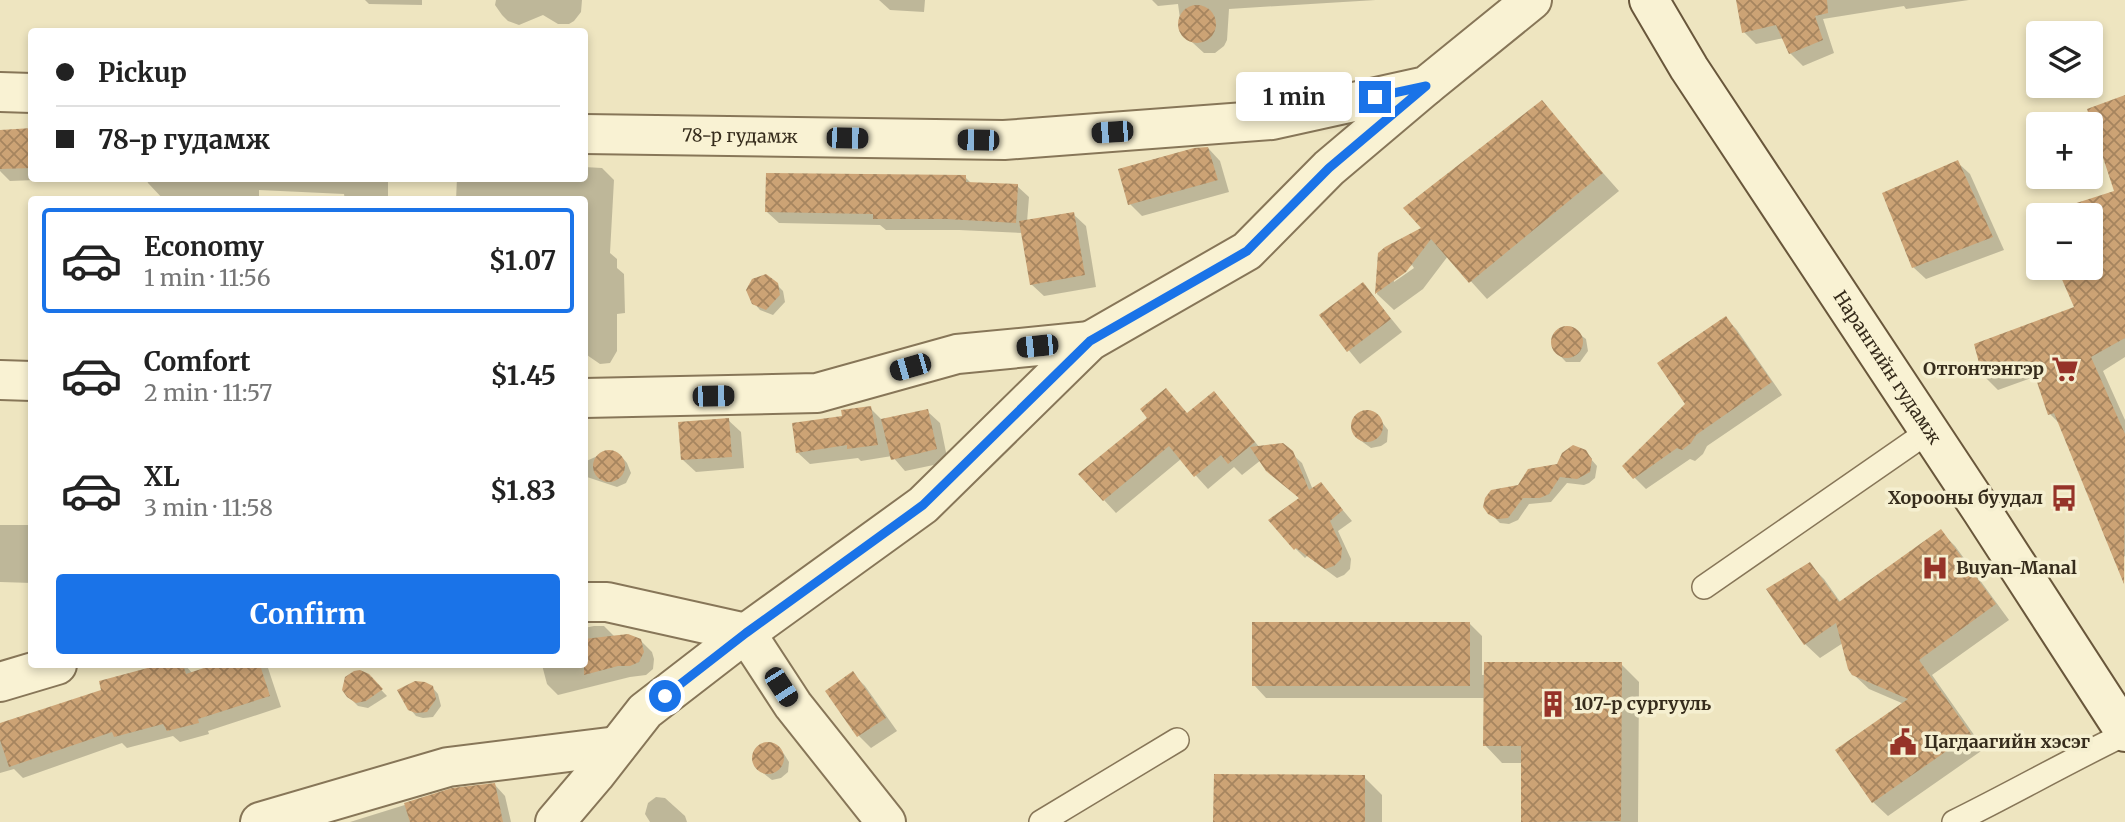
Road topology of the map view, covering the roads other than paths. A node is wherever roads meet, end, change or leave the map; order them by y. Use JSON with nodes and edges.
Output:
{"nodes":[{"id":1,"x":1532,"y":0,"type":"edge"},
{"id":2,"x":1649,"y":0,"type":"edge"},
{"id":3,"x":1426,"y":86,"type":"junction"},
{"id":4,"x":0,"y":92,"type":"edge"},
{"id":5,"x":28,"y":93,"type":"edge"},
{"id":6,"x":588,"y":134,"type":"edge"},
{"id":7,"x":1090,"y":341,"type":"junction"},
{"id":8,"x":0,"y":380,"type":"edge"},
{"id":9,"x":28,"y":381,"type":"edge"},
{"id":10,"x":588,"y":398,"type":"edge"},
{"id":11,"x":1929,"y":431,"type":"junction"},
{"id":12,"x":1704,"y":587,"type":"dead end"},
{"id":13,"x":588,"y":602,"type":"edge"},
{"id":14,"x":746,"y":633,"type":"junction"},
{"id":15,"x":47,"y":668,"type":"edge"},
{"id":16,"x":0,"y":682,"type":"edge"},
{"id":17,"x":2125,"y":733,"type":"edge"},
{"id":18,"x":1177,"y":740,"type":"dead end"},
{"id":19,"x":617,"y":746,"type":"junction"},
{"id":20,"x":260,"y":822,"type":"edge"},
{"id":21,"x":555,"y":822,"type":"edge"},
{"id":22,"x":886,"y":822,"type":"edge"},
{"id":23,"x":1041,"y":822,"type":"edge"},
{"id":24,"x":1954,"y":822,"type":"edge"}],
"edges":[{"from":1,"to":3,"type":"street","name":"78-р гудамж"},
{"from":2,"to":11,"type":"street","name":"Нарангийн гудамж"},
{"from":3,"to":6,"type":"street","name":"78-р гудамж"},
{"from":3,"to":7,"type":"street"},
{"from":4,"to":5,"type":"street"},
{"from":7,"to":10,"type":"street"},
{"from":7,"to":14,"type":"street"},
{"from":8,"to":9,"type":"street"},
{"from":11,"to":12,"type":"lane"},
{"from":11,"to":17,"type":"street","name":"Нарангийн гудамж"},
{"from":13,"to":14,"type":"street"},
{"from":14,"to":19,"type":"street"},
{"from":14,"to":22,"type":"street"},
{"from":15,"to":16,"type":"street"},
{"from":17,"to":24,"type":"lane"},
{"from":18,"to":23,"type":"lane"},
{"from":19,"to":20,"type":"street"},
{"from":19,"to":21,"type":"street"}]}
